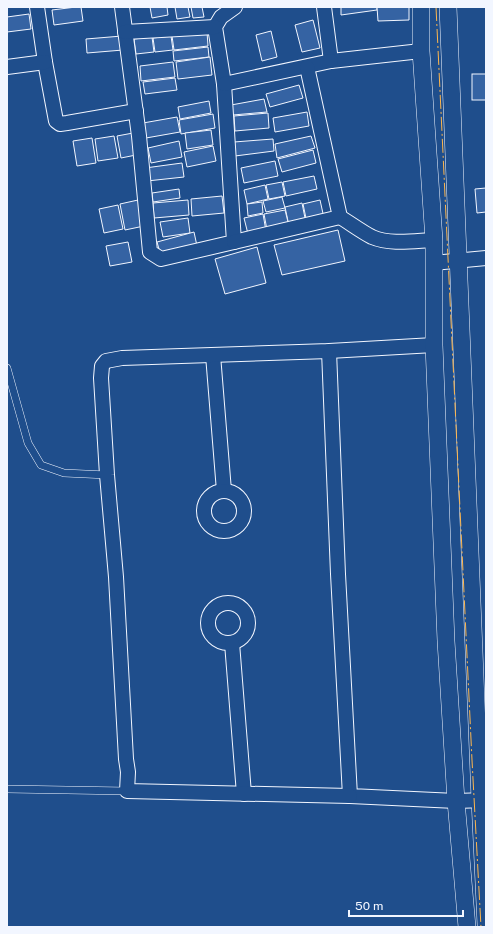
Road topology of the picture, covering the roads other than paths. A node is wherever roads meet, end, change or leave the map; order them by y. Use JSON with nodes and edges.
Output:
{"nodes":[{"id":1,"x":37,"y":7,"type":"edge"},
{"id":2,"x":122,"y":7,"type":"edge"},
{"id":3,"x":235,"y":7,"type":"edge"},
{"id":4,"x":324,"y":7,"type":"edge"},
{"id":5,"x":421,"y":7,"type":"edge"},
{"id":6,"x":448,"y":7,"type":"edge"},
{"id":7,"x":215,"y":27,"type":"junction"},
{"id":8,"x":125,"y":32,"type":"junction"},
{"id":9,"x":421,"y":51,"type":"junction"},
{"id":10,"x":331,"y":61,"type":"junction"},
{"id":11,"x":45,"y":62,"type":"junction"},
{"id":12,"x":307,"y":66,"type":"junction"},
{"id":13,"x":7,"y":67,"type":"edge"},
{"id":14,"x":224,"y":84,"type":"junction"},
{"id":15,"x":136,"y":111,"type":"junction"},
{"id":16,"x":340,"y":217,"type":"junction"},
{"id":17,"x":434,"y":240,"type":"junction"},
{"id":18,"x":234,"y":242,"type":"junction"},
{"id":19,"x":486,"y":258,"type":"edge"},
{"id":20,"x":459,"y":260,"type":"junction"},
{"id":21,"x":433,"y":263,"type":"junction"},
{"id":22,"x":434,"y":344,"type":"junction"},
{"id":23,"x":329,"y":351,"type":"junction"},
{"id":24,"x":213,"y":355,"type":"junction"},
{"id":25,"x":7,"y":368,"type":"edge"},
{"id":26,"x":107,"y":475,"type":"junction"},
{"id":27,"x":224,"y":491,"type":"dead end"},
{"id":28,"x":232,"y":643,"type":"dead end"},
{"id":29,"x":7,"y":789,"type":"edge"},
{"id":30,"x":127,"y":791,"type":"junction"},
{"id":31,"x":244,"y":794,"type":"junction"},
{"id":32,"x":350,"y":796,"type":"junction"},
{"id":33,"x":483,"y":800,"type":"edge"},
{"id":34,"x":456,"y":801,"type":"junction"},
{"id":35,"x":486,"y":925,"type":"edge"},
{"id":36,"x":467,"y":927,"type":"edge"}],
"edges":[{"from":1,"to":11,"type":"street"},
{"from":2,"to":8,"type":"street"},
{"from":3,"to":7,"type":"street"},
{"from":4,"to":10,"type":"street"},
{"from":5,"to":9,"type":"street"},
{"from":6,"to":20,"type":"street"},
{"from":7,"to":8,"type":"street"},
{"from":7,"to":14,"type":"street"},
{"from":8,"to":15,"type":"street"},
{"from":9,"to":10,"type":"street"},
{"from":9,"to":17,"type":"street"},
{"from":10,"to":12,"type":"street"},
{"from":11,"to":13,"type":"street"},
{"from":11,"to":15,"type":"street"},
{"from":12,"to":14,"type":"street"},
{"from":12,"to":16,"type":"street"},
{"from":14,"to":18,"type":"street"},
{"from":15,"to":18,"type":"street"},
{"from":16,"to":17,"type":"street"},
{"from":16,"to":18,"type":"street"},
{"from":17,"to":21,"type":"street"},
{"from":19,"to":20,"type":"street"},
{"from":20,"to":21,"type":"street"},
{"from":20,"to":33,"type":"street"},
{"from":21,"to":22,"type":"street"},
{"from":22,"to":23,"type":"street"},
{"from":22,"to":34,"type":"street"},
{"from":23,"to":24,"type":"street"},
{"from":23,"to":32,"type":"street"},
{"from":24,"to":26,"type":"street"},
{"from":24,"to":27,"type":"street"},
{"from":25,"to":26,"type":"lane"},
{"from":26,"to":30,"type":"street"},
{"from":28,"to":31,"type":"street"},
{"from":29,"to":30,"type":"lane"},
{"from":30,"to":31,"type":"street"},
{"from":31,"to":32,"type":"street"},
{"from":32,"to":34,"type":"street"},
{"from":33,"to":34,"type":"street"},
{"from":33,"to":35,"type":"street"},
{"from":34,"to":36,"type":"street"}]}
